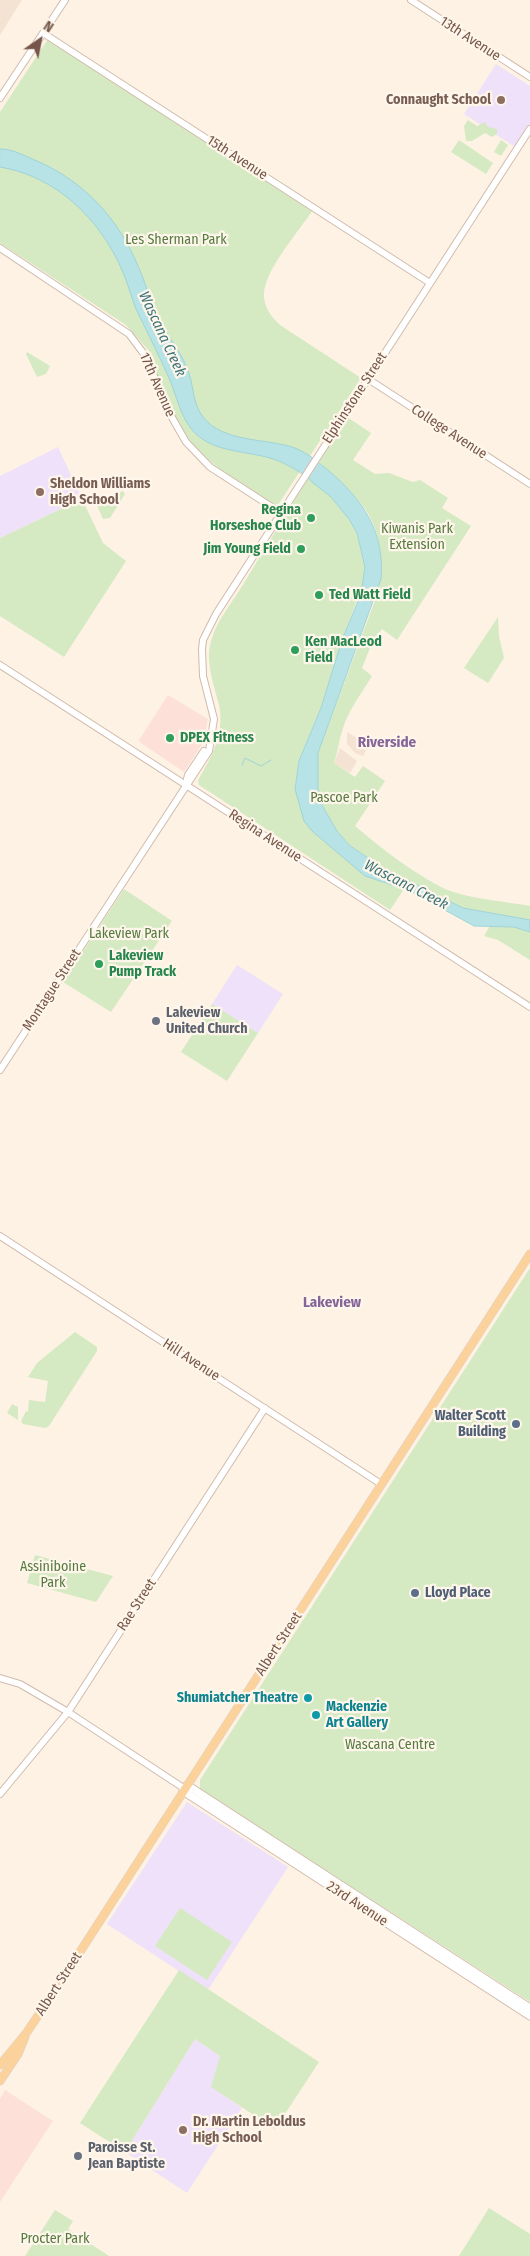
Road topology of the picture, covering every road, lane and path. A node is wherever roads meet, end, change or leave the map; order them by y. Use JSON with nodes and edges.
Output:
{"nodes":[{"id":1,"x":65,"y":0,"type":"edge"},
{"id":2,"x":411,"y":0,"type":"edge"},
{"id":3,"x":44,"y":33,"type":"junction"},
{"id":4,"x":530,"y":77,"type":"edge"},
{"id":5,"x":0,"y":98,"type":"edge"},
{"id":6,"x":530,"y":129,"type":"edge"},
{"id":7,"x":0,"y":248,"type":"edge"},
{"id":8,"x":430,"y":283,"type":"junction"},
{"id":9,"x":368,"y":379,"type":"junction"},
{"id":10,"x":530,"y":484,"type":"edge"},
{"id":11,"x":281,"y":513,"type":"junction"},
{"id":12,"x":0,"y":665,"type":"edge"},
{"id":13,"x":203,"y":676,"type":"joint"},
{"id":14,"x":186,"y":784,"type":"junction"},
{"id":15,"x":530,"y":1007,"type":"edge"},
{"id":16,"x":0,"y":1070,"type":"edge"},
{"id":17,"x":0,"y":1236,"type":"edge"},
{"id":18,"x":530,"y":1254,"type":"edge"},
{"id":19,"x":265,"y":1408,"type":"junction"},
{"id":20,"x":381,"y":1484,"type":"junction"},
{"id":21,"x":0,"y":1678,"type":"edge"},
{"id":22,"x":68,"y":1712,"type":"junction"},
{"id":23,"x":185,"y":1789,"type":"junction"},
{"id":24,"x":0,"y":1794,"type":"edge"},
{"id":25,"x":530,"y":2008,"type":"edge"},
{"id":26,"x":530,"y":2016,"type":"edge"},
{"id":27,"x":27,"y":2032,"type":"junction"},
{"id":28,"x":0,"y":2065,"type":"edge"},
{"id":29,"x":0,"y":2081,"type":"edge"}],
"edges":[{"from":1,"to":3,"type":"street"},
{"from":2,"to":4,"type":"street","name":"13th Avenue"},
{"from":3,"to":5,"type":"street"},
{"from":3,"to":8,"type":"street","name":"15th Avenue"},
{"from":6,"to":8,"type":"street","name":"Elphinstone Street"},
{"from":7,"to":11,"type":"street","name":"17th Avenue"},
{"from":8,"to":9,"type":"street","name":"Elphinstone Street"},
{"from":9,"to":10,"type":"street","name":"College Avenue"},
{"from":9,"to":11,"type":"street","name":"Elphinstone Street"},
{"from":11,"to":13,"type":"street","name":"Elphinstone Street"},
{"from":12,"to":14,"type":"street","name":"Regina Avenue"},
{"from":13,"to":14,"type":"street","name":"Montague Street"},
{"from":14,"to":15,"type":"street","name":"Regina Avenue"},
{"from":14,"to":16,"type":"street","name":"Montague Street"},
{"from":17,"to":19,"type":"street","name":"Hill Avenue"},
{"from":18,"to":20,"type":"main road","name":"Albert Street"},
{"from":19,"to":20,"type":"street","name":"Hill Avenue"},
{"from":19,"to":22,"type":"street","name":"Rae Street"},
{"from":20,"to":23,"type":"main road","name":"Albert Street"},
{"from":21,"to":22,"type":"street","name":"23rd Avenue"},
{"from":22,"to":23,"type":"street","name":"23rd Avenue"},
{"from":22,"to":24,"type":"street","name":"Rae Street"},
{"from":23,"to":25,"type":"main road","name":"23rd Avenue"},
{"from":23,"to":26,"type":"main road","name":"23rd Avenue"},
{"from":23,"to":27,"type":"main road","name":"Albert Street"},
{"from":27,"to":28,"type":"main road","name":"Albert Street"},
{"from":27,"to":29,"type":"main road","name":"Albert Street"}]}
